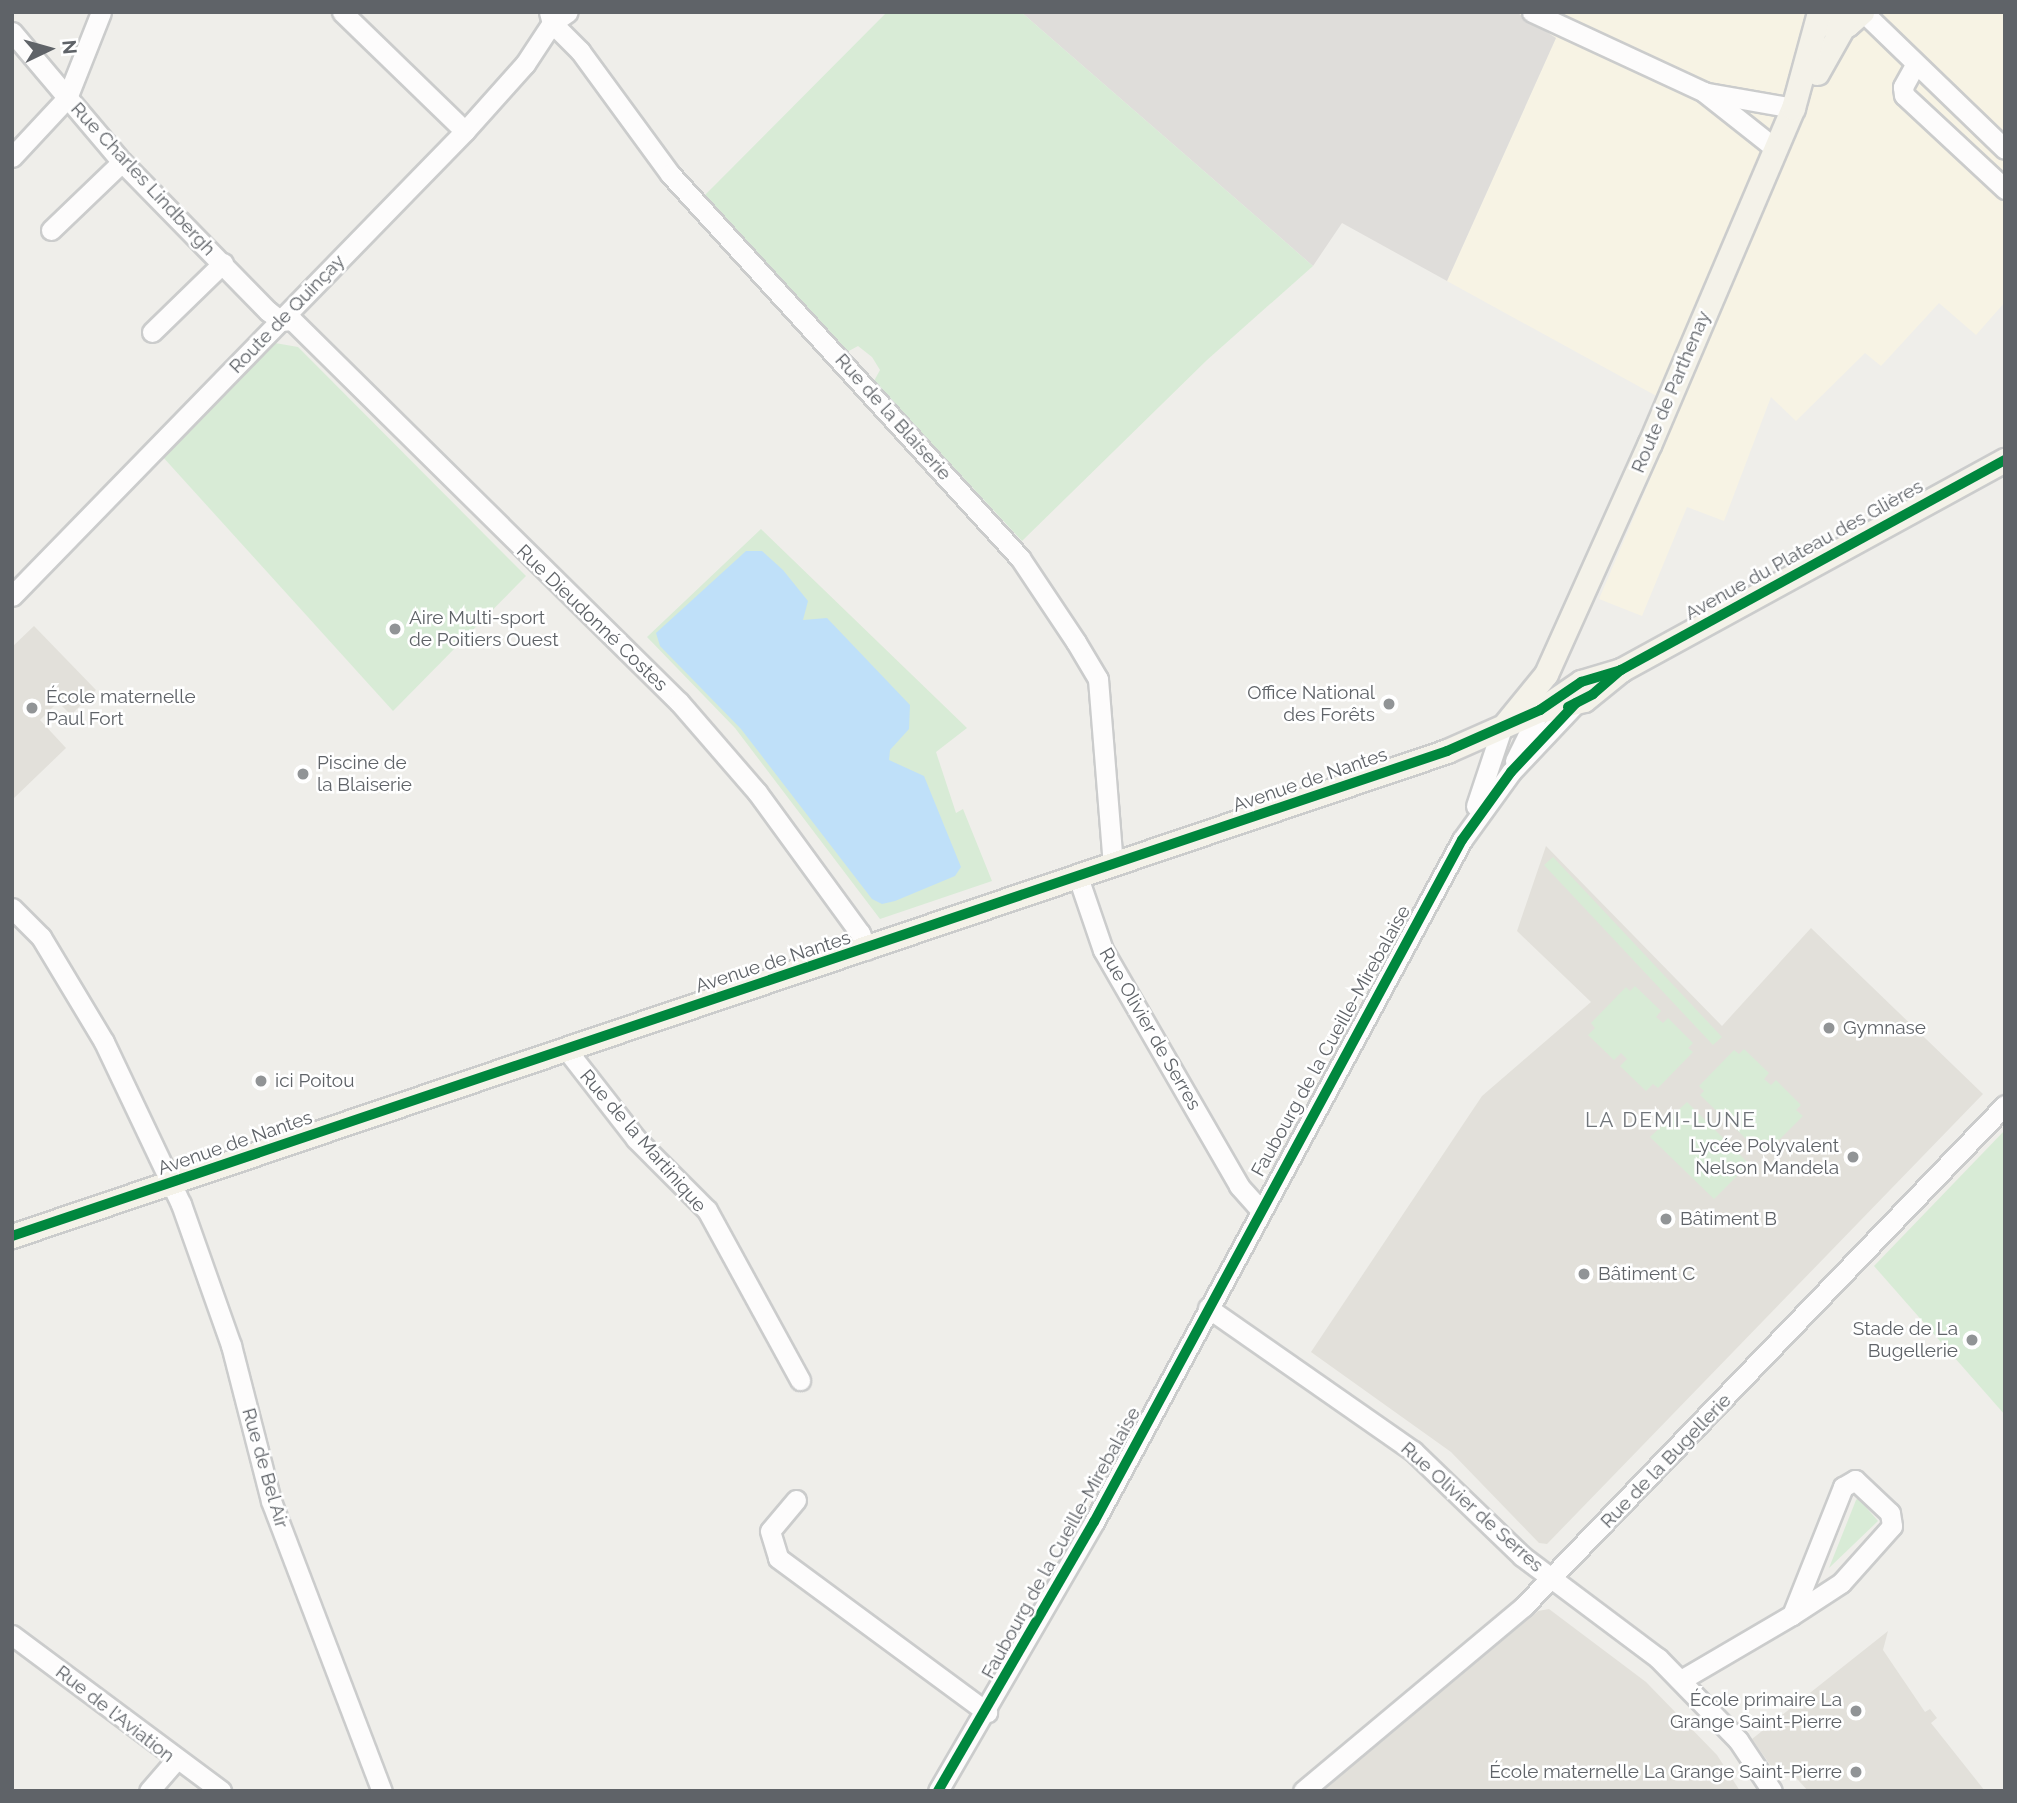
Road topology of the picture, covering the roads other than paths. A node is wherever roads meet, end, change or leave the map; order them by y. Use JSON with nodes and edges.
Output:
{"nodes":[{"id":1,"x":101,"y":12,"type":"edge"},
{"id":2,"x":342,"y":12,"type":"edge"},
{"id":3,"x":1532,"y":12,"type":"edge"},
{"id":4,"x":1862,"y":12,"type":"edge"},
{"id":5,"x":1817,"y":14,"type":"edge"},
{"id":6,"x":556,"y":16,"type":"edge"},
{"id":7,"x":1843,"y":27,"type":"junction"},
{"id":8,"x":12,"y":32,"type":"edge"},
{"id":9,"x":1915,"y":65,"type":"junction"},
{"id":10,"x":1704,"y":92,"type":"junction"},
{"id":11,"x":66,"y":98,"type":"junction"},
{"id":12,"x":1793,"y":108,"type":"junction"},
{"id":13,"x":465,"y":131,"type":"junction"},
{"id":14,"x":1776,"y":149,"type":"junction"},
{"id":15,"x":2005,"y":149,"type":"edge"},
{"id":16,"x":12,"y":157,"type":"edge"},
{"id":17,"x":122,"y":162,"type":"junction"},
{"id":18,"x":2005,"y":189,"type":"edge"},
{"id":19,"x":51,"y":230,"type":"dead end"},
{"id":20,"x":223,"y":263,"type":"junction"},
{"id":21,"x":281,"y":321,"type":"junction"},
{"id":22,"x":152,"y":332,"type":"dead end"},
{"id":23,"x":2005,"y":460,"type":"edge"},
{"id":24,"x":12,"y":596,"type":"edge"},
{"id":25,"x":1621,"y":670,"type":"junction"},
{"id":26,"x":1546,"y":674,"type":"junction"},
{"id":27,"x":1576,"y":703,"type":"junction"},
{"id":28,"x":1540,"y":710,"type":"junction"},
{"id":29,"x":1502,"y":728,"type":"junction"},
{"id":30,"x":1511,"y":772,"type":"junction"},
{"id":31,"x":1462,"y":840,"type":"junction"},
{"id":32,"x":1113,"y":865,"type":"junction"},
{"id":33,"x":1078,"y":877,"type":"junction"},
{"id":34,"x":12,"y":908,"type":"edge"},
{"id":35,"x":867,"y":950,"type":"junction"},
{"id":36,"x":566,"y":1049,"type":"junction"},
{"id":37,"x":2005,"y":1105,"type":"edge"},
{"id":38,"x":168,"y":1184,"type":"junction"},
{"id":39,"x":1260,"y":1209,"type":"junction"},
{"id":40,"x":12,"y":1236,"type":"edge"},
{"id":41,"x":1208,"y":1308,"type":"junction"},
{"id":42,"x":800,"y":1380,"type":"dead end"},
{"id":43,"x":796,"y":1500,"type":"dead end"},
{"id":44,"x":1551,"y":1579,"type":"junction"},
{"id":45,"x":1791,"y":1615,"type":"junction"},
{"id":46,"x":12,"y":1634,"type":"edge"},
{"id":47,"x":1681,"y":1680,"type":"junction"},
{"id":48,"x":987,"y":1712,"type":"junction"},
{"id":49,"x":175,"y":1761,"type":"junction"},
{"id":50,"x":149,"y":1791,"type":"edge"},
{"id":51,"x":221,"y":1791,"type":"edge"},
{"id":52,"x":382,"y":1791,"type":"edge"},
{"id":53,"x":938,"y":1791,"type":"edge"},
{"id":54,"x":1303,"y":1791,"type":"edge"},
{"id":55,"x":1772,"y":1791,"type":"edge"}],
"edges":[{"from":1,"to":11,"type":"street"},
{"from":2,"to":13,"type":"street"},
{"from":3,"to":10,"type":"street"},
{"from":4,"to":7,"type":"main road"},
{"from":4,"to":9,"type":"street"},
{"from":5,"to":7,"type":"main road"},
{"from":5,"to":12,"type":"main road","name":"Route de Parthenay"},
{"from":6,"to":13,"type":"street","name":"Route de Quinçay"},
{"from":6,"to":32,"type":"street","name":"Rue de la Blaiserie"},
{"from":7,"to":12,"type":"main road","name":"Route de Parthenay"},
{"from":8,"to":11,"type":"street","name":"Rue Charles Lindbergh"},
{"from":9,"to":15,"type":"street"},
{"from":9,"to":18,"type":"street"},
{"from":10,"to":12,"type":"street"},
{"from":10,"to":14,"type":"street"},
{"from":11,"to":16,"type":"street"},
{"from":11,"to":17,"type":"street","name":"Rue Charles Lindbergh"},
{"from":12,"to":14,"type":"main road","name":"Route de Parthenay"},
{"from":13,"to":21,"type":"street","name":"Route de Quinçay"},
{"from":14,"to":26,"type":"main road","name":"Route de Parthenay"},
{"from":17,"to":19,"type":"street"},
{"from":17,"to":20,"type":"street","name":"Rue Charles Lindbergh"},
{"from":20,"to":21,"type":"street","name":"Rue Charles Lindbergh"},
{"from":20,"to":22,"type":"street"},
{"from":21,"to":24,"type":"street","name":"Route de Quinçay"},
{"from":21,"to":35,"type":"street","name":"Rue Dieudonné Costes"},
{"from":23,"to":25,"type":"main road","name":"Avenue du Plateau des Glières"},
{"from":25,"to":27,"type":"main road","name":"Avenue du Plateau des Glières"},
{"from":25,"to":28,"type":"main road","name":"Avenue du Plateau des Glières"},
{"from":26,"to":28,"type":"main road","name":"Route de Parthenay"},
{"from":26,"to":29,"type":"main road","name":"Route de Parthenay"},
{"from":27,"to":28,"type":"main road","name":"Avenue du Plateau des Glières"},
{"from":27,"to":30,"type":"street"},
{"from":28,"to":29,"type":"main road","name":"Avenue de Nantes"},
{"from":28,"to":30,"type":"street"},
{"from":29,"to":31,"type":"street"},
{"from":29,"to":32,"type":"main road","name":"Avenue de Nantes"},
{"from":30,"to":31,"type":"street"},
{"from":31,"to":39,"type":"street","name":"Faubourg de la Cueille-Mirebalaise"},
{"from":32,"to":33,"type":"main road","name":"Avenue de Nantes"},
{"from":33,"to":35,"type":"main road","name":"Avenue de Nantes"},
{"from":33,"to":39,"type":"street","name":"Rue Olivier de Serres"},
{"from":34,"to":38,"type":"street","name":"Rue de Bel Air"},
{"from":35,"to":36,"type":"main road","name":"Avenue de Nantes"},
{"from":36,"to":38,"type":"main road","name":"Avenue de Nantes"},
{"from":36,"to":42,"type":"street","name":"Rue de la Martinique"},
{"from":37,"to":44,"type":"street","name":"Rue de la Bugellerie"},
{"from":38,"to":40,"type":"main road","name":"Avenue de Nantes"},
{"from":38,"to":52,"type":"street","name":"Rue de Bel Air"},
{"from":39,"to":41,"type":"street","name":"Faubourg de la Cueille-Mirebalaise"},
{"from":41,"to":44,"type":"street","name":"Rue Olivier de Serres"},
{"from":41,"to":48,"type":"street","name":"Faubourg de la Cueille-Mirebalaise"},
{"from":43,"to":48,"type":"street"},
{"from":44,"to":47,"type":"street","name":"Rue Olivier de Serres"},
{"from":44,"to":54,"type":"street","name":"Rue de la Bugellerie"},
{"from":45,"to":45,"type":"street"},
{"from":45,"to":47,"type":"street"},
{"from":46,"to":49,"type":"street","name":"Rue de l'Aviation"},
{"from":47,"to":55,"type":"street","name":"Rue Olivier de Serres"},
{"from":48,"to":53,"type":"street","name":"Faubourg de la Cueille-Mirebalaise"},
{"from":49,"to":50,"type":"street"},
{"from":49,"to":51,"type":"street","name":"Rue de l'Aviation"}]}
